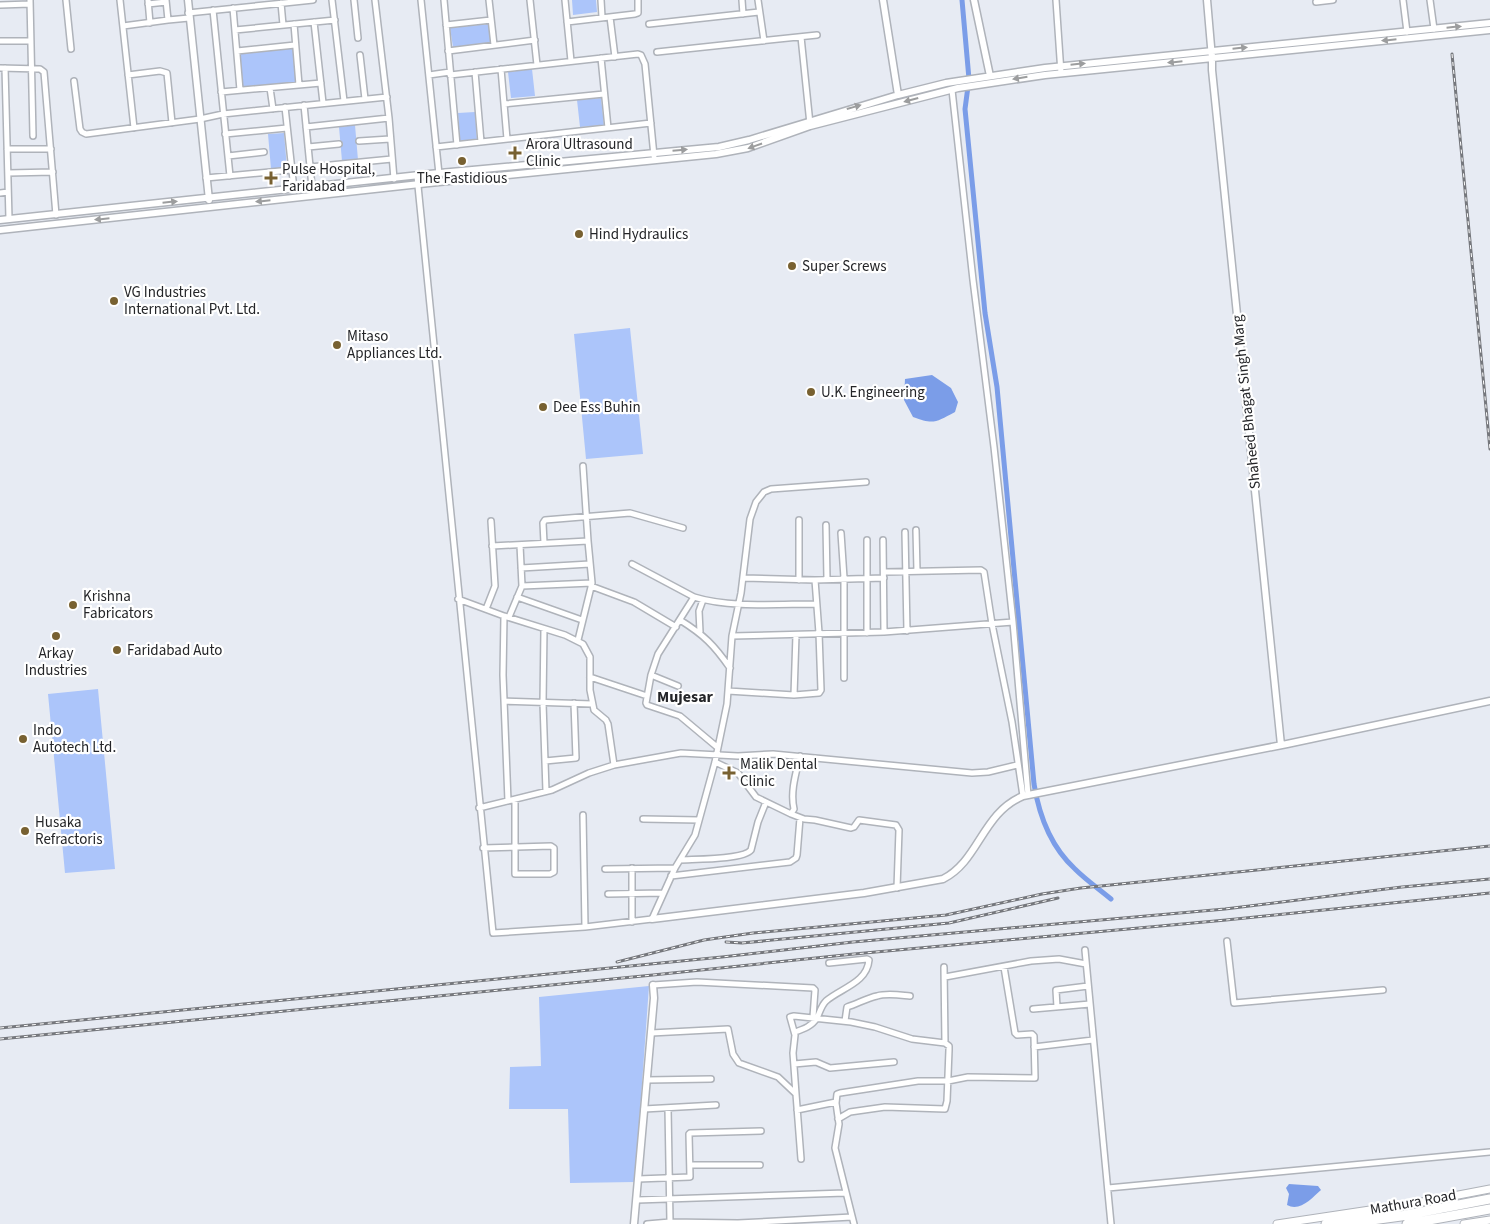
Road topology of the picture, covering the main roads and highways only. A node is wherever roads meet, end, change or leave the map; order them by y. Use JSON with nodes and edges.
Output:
{"nodes":[{"id":1,"x":1490,"y":1188,"type":"edge"},
{"id":2,"x":1490,"y":1199,"type":"edge"},
{"id":3,"x":1399,"y":1207,"type":"junction"},
{"id":4,"x":1490,"y":1210,"type":"edge"},
{"id":5,"x":1490,"y":1220,"type":"edge"},
{"id":6,"x":1277,"y":1224,"type":"edge"},
{"id":7,"x":1326,"y":1224,"type":"edge"},
{"id":8,"x":1344,"y":1224,"type":"edge"},
{"id":9,"x":1407,"y":1224,"type":"edge"},
{"id":10,"x":1464,"y":1224,"type":"edge"}],
"edges":[{"from":1,"to":3,"type":"main road","name":"Mathura Road"},
{"from":2,"to":8,"type":"highway"},
{"from":3,"to":6,"type":"main road","name":"Mathura Road"},
{"from":3,"to":7,"type":"highway"},
{"from":4,"to":9,"type":"highway"},
{"from":5,"to":10,"type":"main road","name":"Mathura Road"}]}
